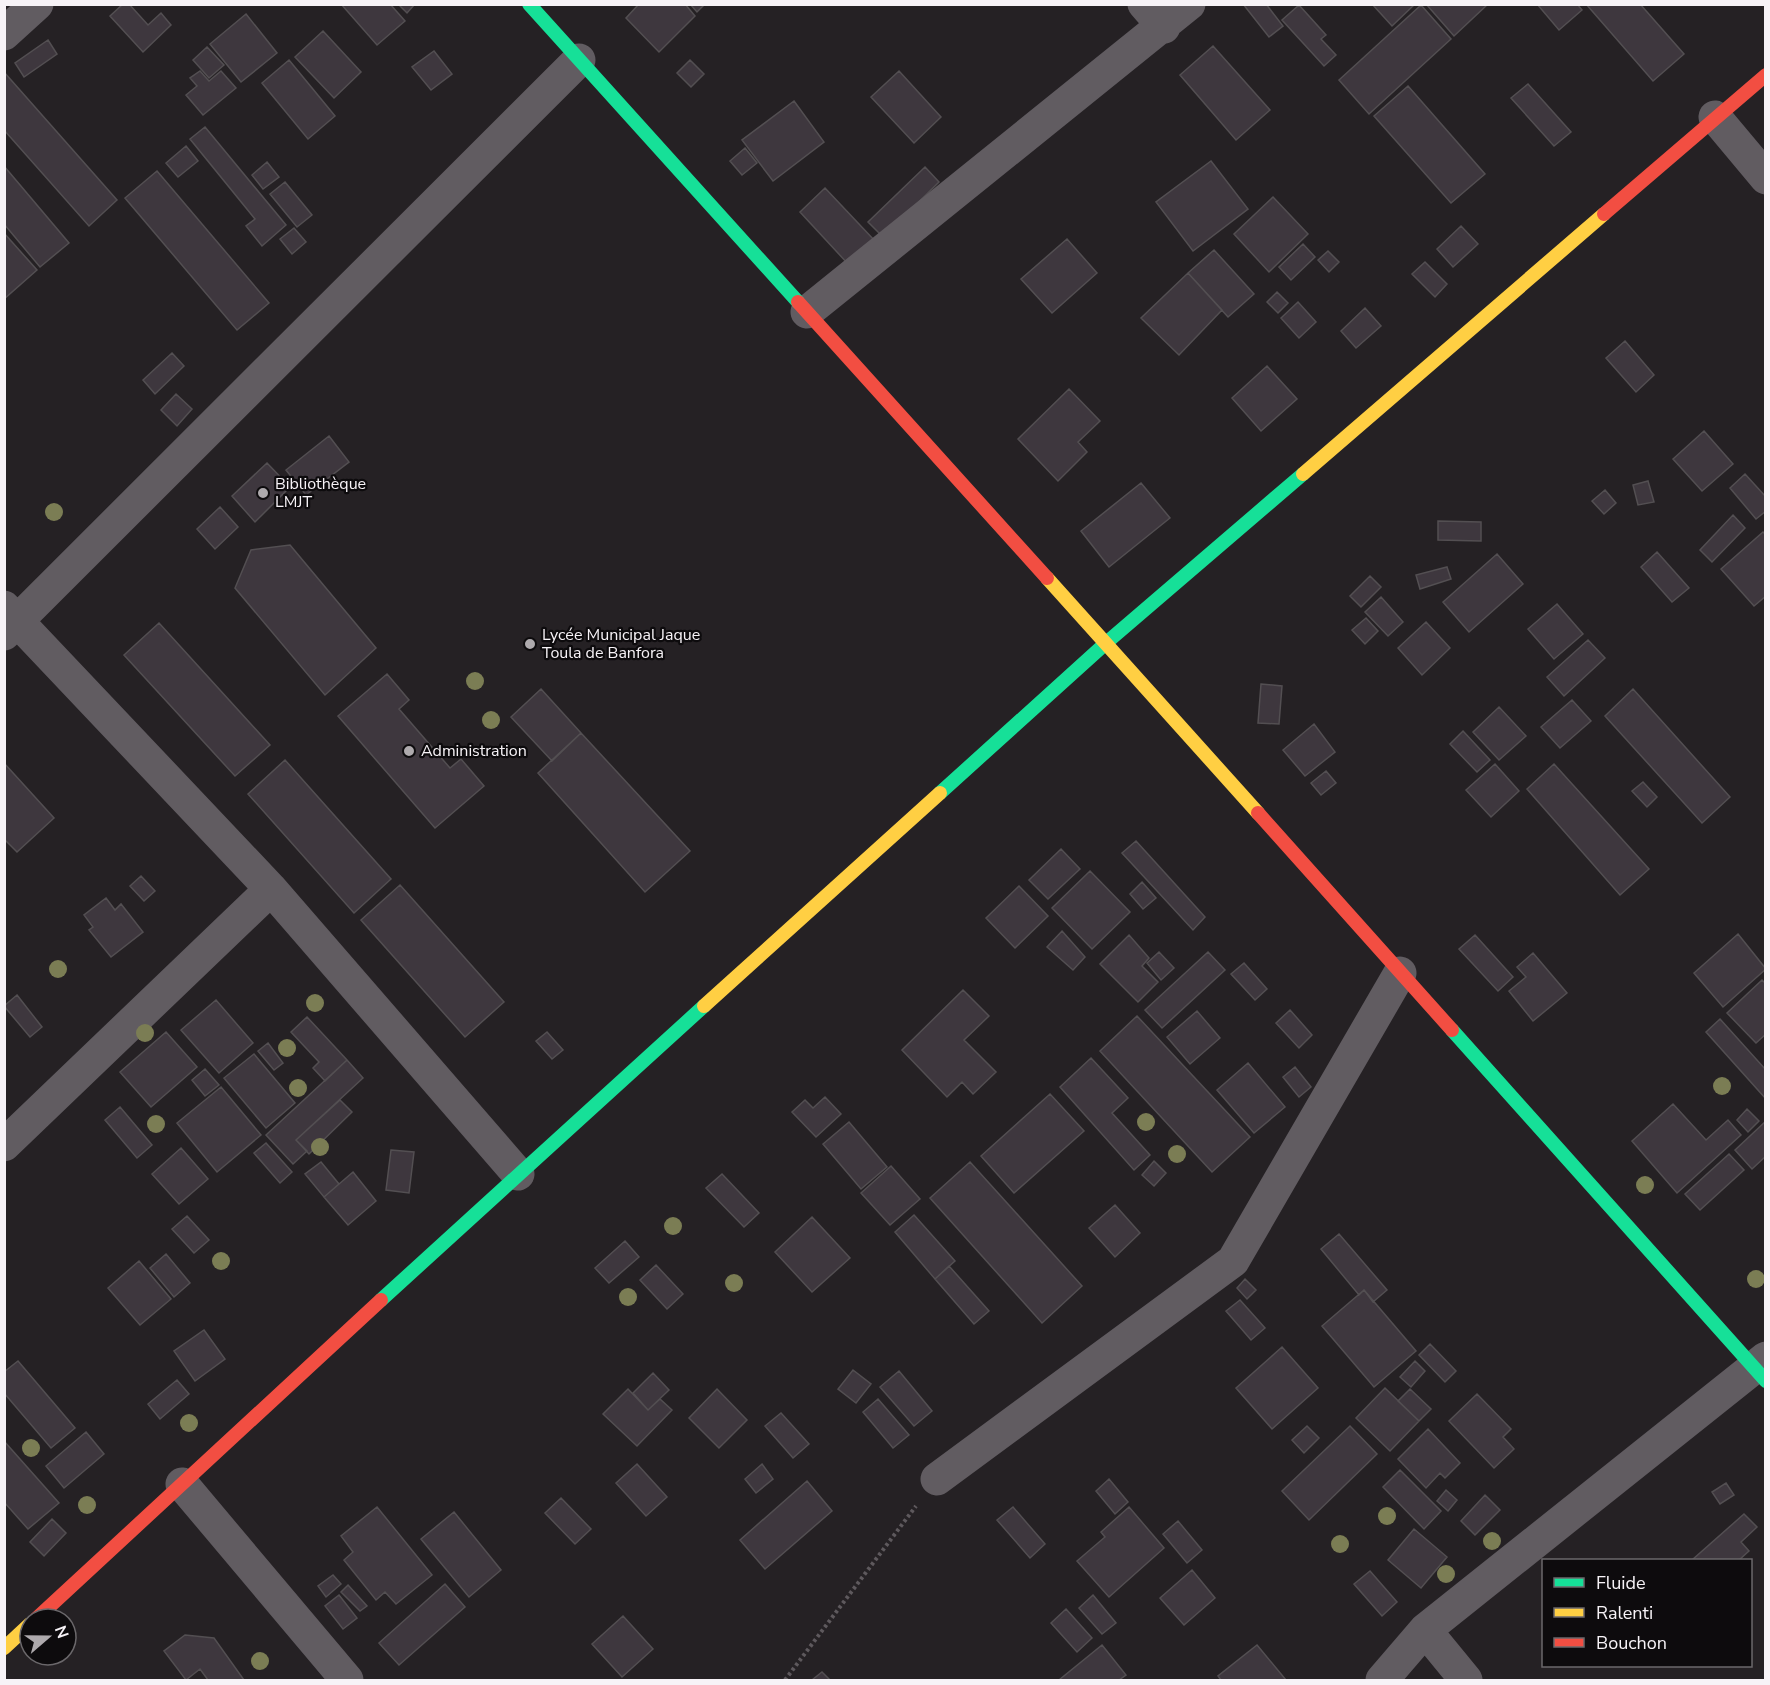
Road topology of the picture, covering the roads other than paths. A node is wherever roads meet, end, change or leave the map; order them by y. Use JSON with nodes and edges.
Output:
{"nodes":[{"id":1,"x":37,"y":4,"type":"edge"},
{"id":2,"x":529,"y":4,"type":"edge"},
{"id":3,"x":1189,"y":4,"type":"edge"},
{"id":4,"x":1154,"y":16,"type":"edge"},
{"id":5,"x":4,"y":34,"type":"edge"},
{"id":6,"x":579,"y":60,"type":"junction"},
{"id":7,"x":1766,"y":75,"type":"edge"},
{"id":8,"x":1715,"y":117,"type":"junction"},
{"id":9,"x":1766,"y":178,"type":"edge"},
{"id":10,"x":807,"y":312,"type":"junction"},
{"id":11,"x":9,"y":621,"type":"edge"},
{"id":12,"x":1106,"y":643,"type":"junction"},
{"id":13,"x":271,"y":889,"type":"junction"},
{"id":14,"x":1400,"y":973,"type":"junction"},
{"id":15,"x":4,"y":1145,"type":"edge"},
{"id":16,"x":518,"y":1174,"type":"junction"},
{"id":17,"x":1761,"y":1369,"type":"edge"},
{"id":18,"x":937,"y":1479,"type":"road end"},
{"id":19,"x":182,"y":1484,"type":"junction"},
{"id":20,"x":49,"y":1607,"type":"edge"},
{"id":21,"x":1425,"y":1630,"type":"junction"},
{"id":22,"x":18,"y":1635,"type":"edge"},
{"id":23,"x":4,"y":1648,"type":"edge"},
{"id":24,"x":347,"y":1680,"type":"edge"},
{"id":25,"x":1382,"y":1680,"type":"edge"},
{"id":26,"x":1466,"y":1680,"type":"edge"}],
"edges":[{"from":1,"to":5,"type":"street"},
{"from":2,"to":6,"type":"street"},
{"from":3,"to":4,"type":"street"},
{"from":4,"to":10,"type":"street"},
{"from":6,"to":10,"type":"street"},
{"from":6,"to":11,"type":"street"},
{"from":7,"to":8,"type":"street"},
{"from":8,"to":9,"type":"street"},
{"from":8,"to":12,"type":"street"},
{"from":10,"to":12,"type":"street"},
{"from":11,"to":13,"type":"street"},
{"from":12,"to":14,"type":"street"},
{"from":12,"to":16,"type":"street"},
{"from":13,"to":15,"type":"street"},
{"from":13,"to":16,"type":"street"},
{"from":14,"to":17,"type":"street"},
{"from":14,"to":18,"type":"street"},
{"from":16,"to":19,"type":"street"},
{"from":17,"to":21,"type":"street"},
{"from":19,"to":20,"type":"street"},
{"from":19,"to":24,"type":"street"},
{"from":21,"to":25,"type":"street"},
{"from":21,"to":26,"type":"street"},
{"from":22,"to":23,"type":"street"}]}
